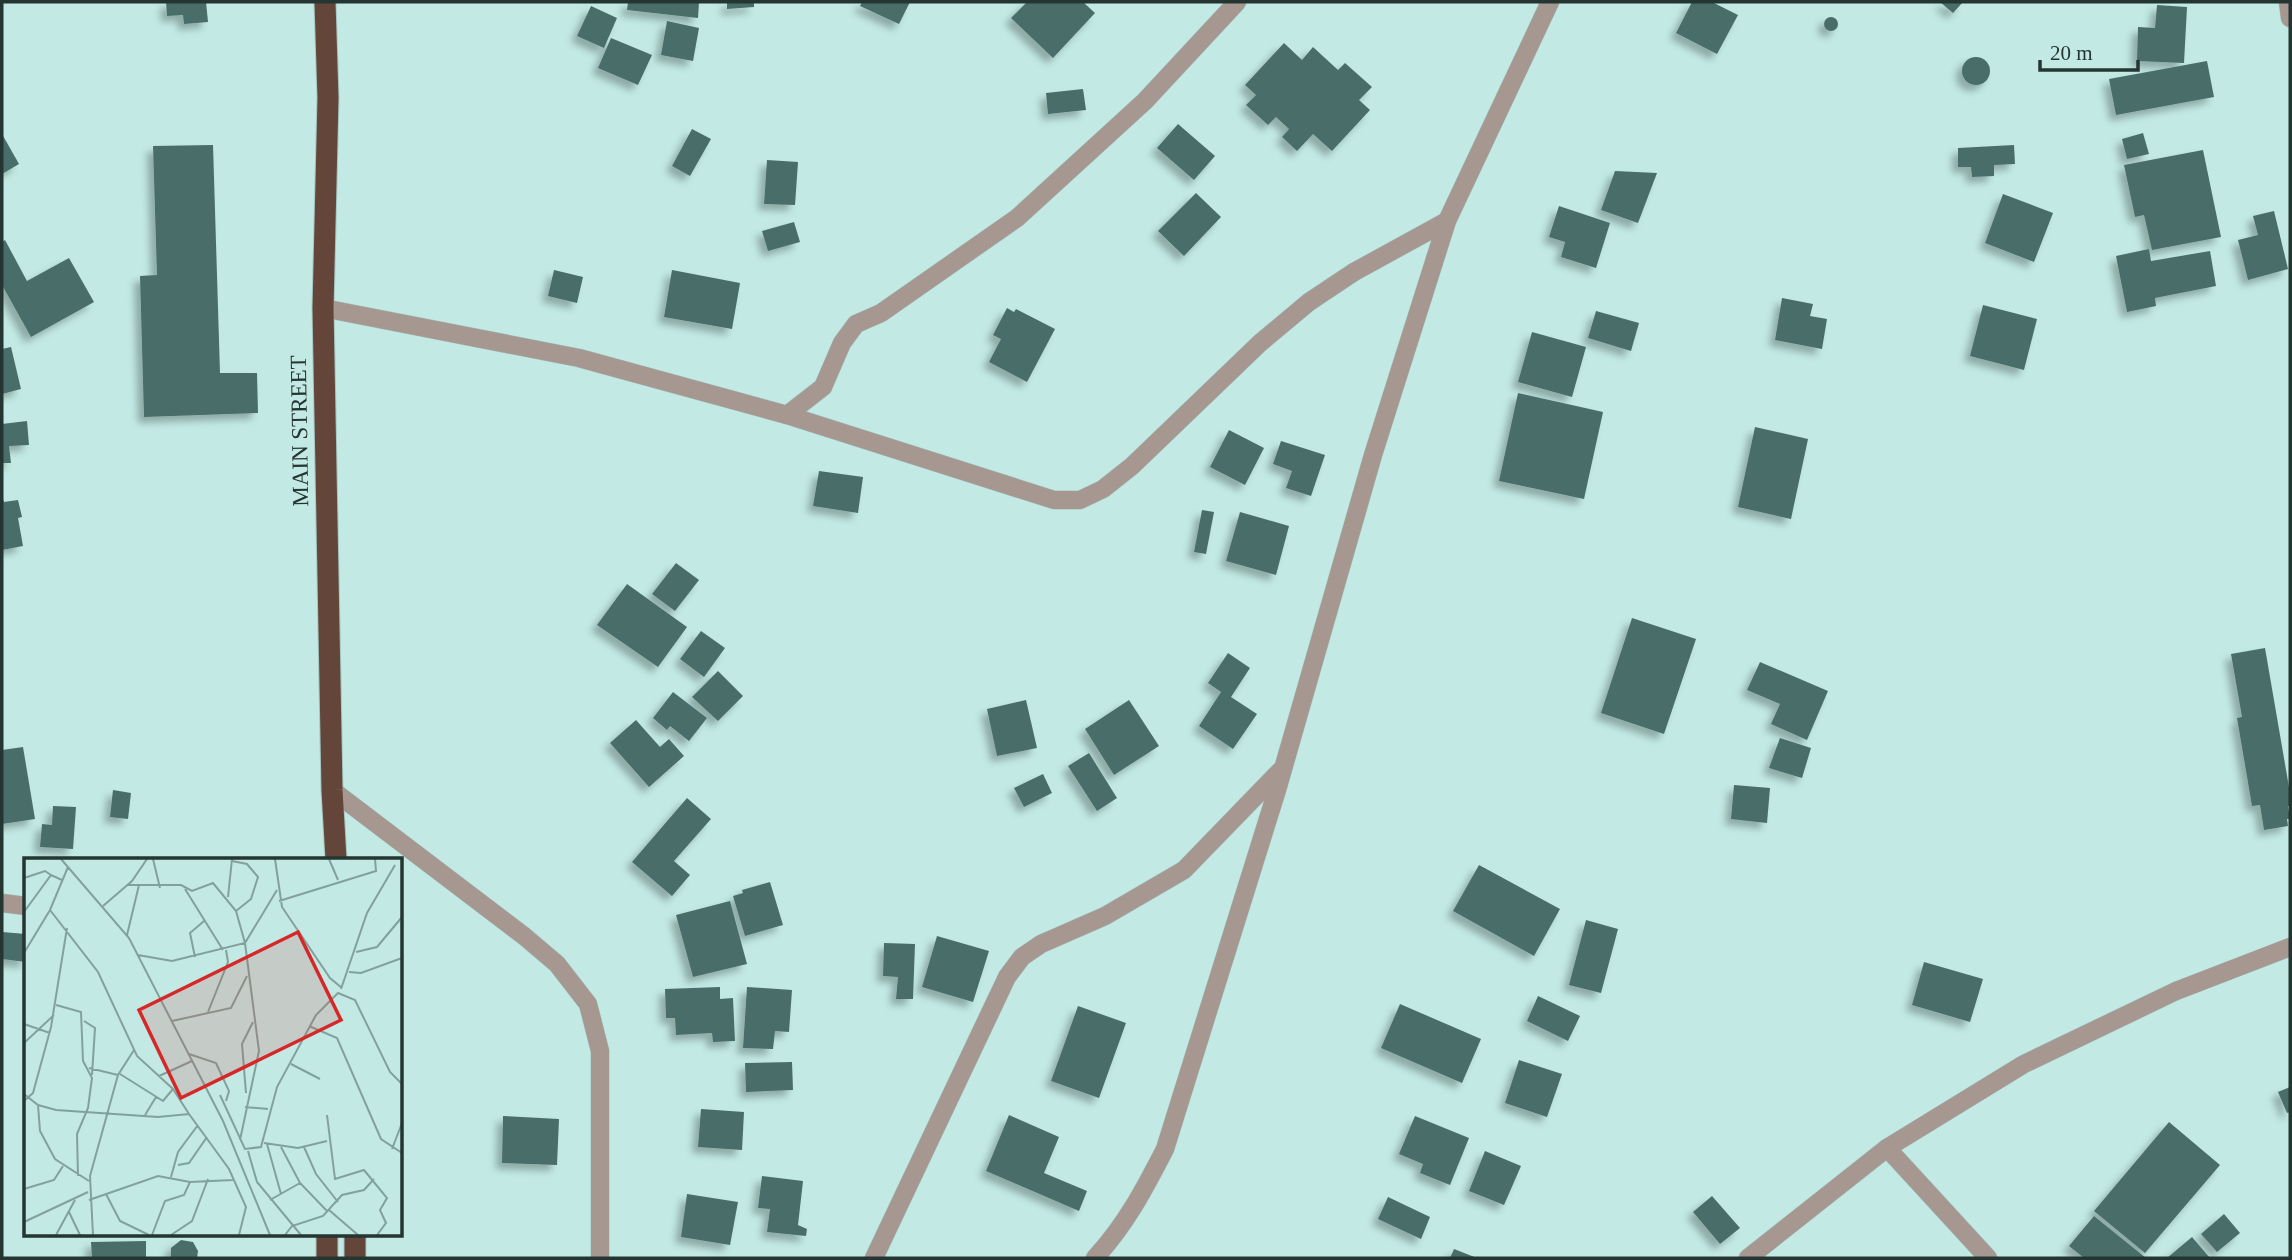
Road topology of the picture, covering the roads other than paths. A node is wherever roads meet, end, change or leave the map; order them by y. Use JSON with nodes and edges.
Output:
{"nodes":[{"id":1,"x":325,"y":2,"type":"edge"},
{"id":2,"x":1237,"y":2,"type":"edge"},
{"id":3,"x":1550,"y":2,"type":"edge"},
{"id":4,"x":2288,"y":2,"type":"edge"},
{"id":5,"x":2290,"y":18,"type":"edge"},
{"id":6,"x":1447,"y":221,"type":"junction"},
{"id":7,"x":323,"y":308,"type":"junction"},
{"id":8,"x":787,"y":415,"type":"junction"},
{"id":9,"x":1283,"y":769,"type":"junction"},
{"id":10,"x":332,"y":790,"type":"junction"},
{"id":11,"x":336,"y":858,"type":"edge"},
{"id":12,"x":2,"y":903,"type":"edge"},
{"id":13,"x":24,"y":906,"type":"edge"},
{"id":14,"x":2290,"y":947,"type":"edge"},
{"id":15,"x":1886,"y":1148,"type":"junction"},
{"id":16,"x":327,"y":1236,"type":"edge"},
{"id":17,"x":355,"y":1236,"type":"edge"},
{"id":18,"x":327,"y":1258,"type":"edge"},
{"id":19,"x":355,"y":1258,"type":"edge"},
{"id":20,"x":600,"y":1258,"type":"edge"},
{"id":21,"x":874,"y":1258,"type":"edge"},
{"id":22,"x":1095,"y":1258,"type":"edge"},
{"id":23,"x":1748,"y":1258,"type":"edge"},
{"id":24,"x":1988,"y":1258,"type":"edge"}],
"edges":[{"from":1,"to":7,"type":"highway","name":"MAIN STREET"},
{"from":2,"to":8,"type":"street"},
{"from":3,"to":6,"type":"street"},
{"from":4,"to":5,"type":"street"},
{"from":6,"to":8,"type":"street"},
{"from":6,"to":9,"type":"street"},
{"from":7,"to":8,"type":"street"},
{"from":7,"to":10,"type":"highway","name":"MAIN STREET"},
{"from":9,"to":21,"type":"street"},
{"from":9,"to":22,"type":"street"},
{"from":10,"to":11,"type":"highway","name":"MAIN STREET"},
{"from":10,"to":20,"type":"street"},
{"from":12,"to":13,"type":"street"},
{"from":14,"to":15,"type":"street"},
{"from":15,"to":23,"type":"street"},
{"from":15,"to":24,"type":"street"},
{"from":16,"to":18,"type":"highway"},
{"from":17,"to":19,"type":"highway"}]}
